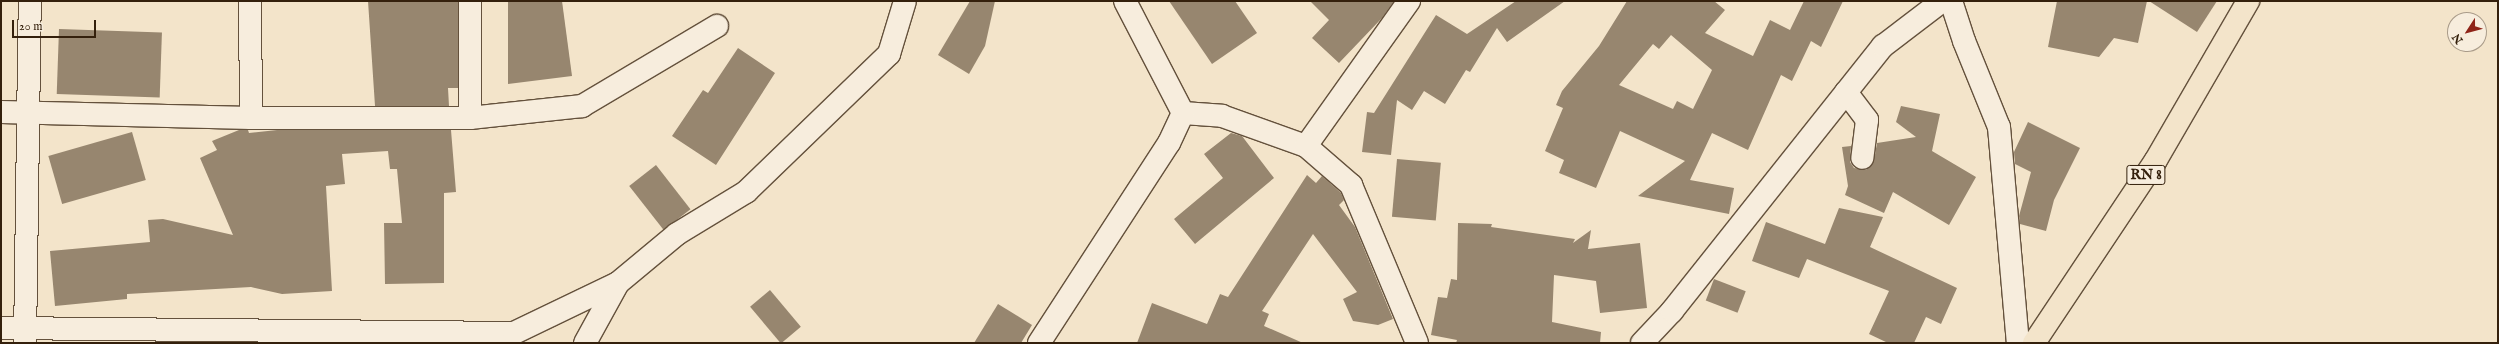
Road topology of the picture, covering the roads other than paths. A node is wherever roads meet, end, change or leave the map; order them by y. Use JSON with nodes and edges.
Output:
{"nodes":[{"id":1,"x":30,"y":1,"type":"edge"},
{"id":2,"x":250,"y":1,"type":"edge"},
{"id":3,"x":470,"y":1,"type":"edge"},
{"id":4,"x":905,"y":1,"type":"edge"},
{"id":5,"x":1125,"y":1,"type":"edge"},
{"id":6,"x":1409,"y":1,"type":"edge"},
{"id":7,"x":1942,"y":1,"type":"edge"},
{"id":8,"x":1951,"y":1,"type":"edge"},
{"id":9,"x":2248,"y":1,"type":"edge"},
{"id":10,"x":717,"y":26,"type":"dead end"},
{"id":11,"x":1846,"y":92,"type":"junction"},
{"id":12,"x":1,"y":112,"type":"edge"},
{"id":13,"x":28,"y":113,"type":"junction"},
{"id":14,"x":1183,"y":113,"type":"junction"},
{"id":15,"x":251,"y":118,"type":"junction"},
{"id":16,"x":470,"y":118,"type":"junction"},
{"id":17,"x":1306,"y":146,"type":"junction"},
{"id":18,"x":1862,"y":158,"type":"dead end"},
{"id":19,"x":618,"y":284,"type":"junction"},
{"id":20,"x":1,"y":328,"type":"edge"},
{"id":21,"x":26,"y":336,"type":"edge"},
{"id":22,"x":219,"y":337,"type":"edge"},
{"id":23,"x":585,"y":343,"type":"edge"},
{"id":24,"x":1039,"y":343,"type":"edge"},
{"id":25,"x":1417,"y":343,"type":"edge"},
{"id":26,"x":1642,"y":343,"type":"edge"},
{"id":27,"x":2018,"y":343,"type":"edge"},
{"id":28,"x":2034,"y":343,"type":"edge"}],
"edges":[{"from":1,"to":13,"type":"street"},
{"from":2,"to":15,"type":"street"},
{"from":3,"to":16,"type":"street"},
{"from":4,"to":19,"type":"street"},
{"from":5,"to":14,"type":"street"},
{"from":6,"to":17,"type":"street"},
{"from":7,"to":11,"type":"street"},
{"from":8,"to":27,"type":"street"},
{"from":9,"to":28,"type":"main road","number":"RN 8"},
{"from":10,"to":16,"type":"street"},
{"from":11,"to":18,"type":"street"},
{"from":11,"to":26,"type":"street"},
{"from":12,"to":13,"type":"street"},
{"from":13,"to":15,"type":"street"},
{"from":13,"to":21,"type":"street"},
{"from":14,"to":17,"type":"street"},
{"from":14,"to":24,"type":"street"},
{"from":15,"to":16,"type":"street"},
{"from":17,"to":25,"type":"street"},
{"from":19,"to":22,"type":"street"},
{"from":19,"to":23,"type":"street"},
{"from":20,"to":21,"type":"street"},
{"from":21,"to":22,"type":"street"}]}
